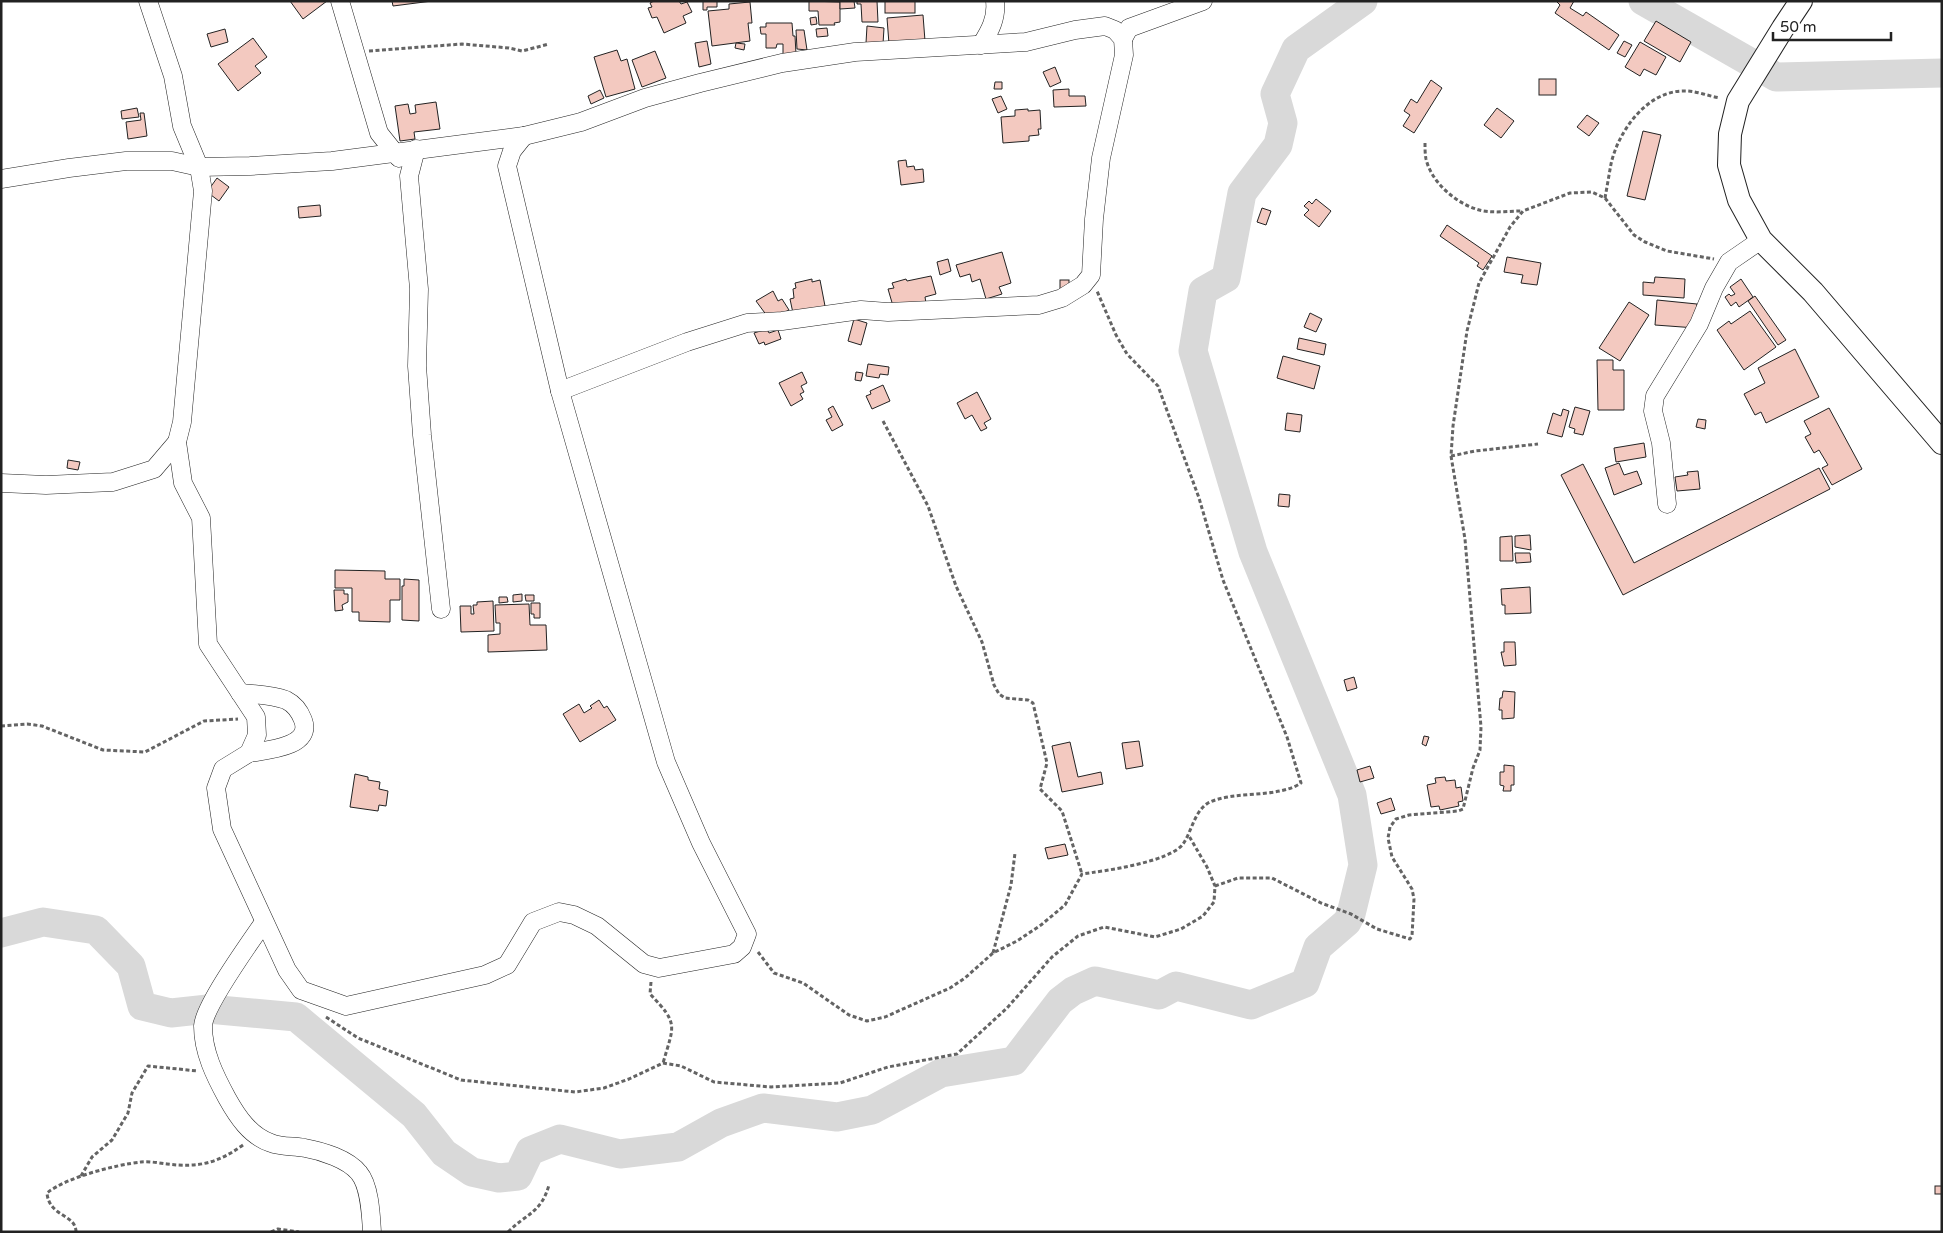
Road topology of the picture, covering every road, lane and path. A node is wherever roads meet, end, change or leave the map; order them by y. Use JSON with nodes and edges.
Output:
{"nodes":[{"id":1,"x":148,"y":1,"type":"edge"},
{"id":2,"x":340,"y":1,"type":"edge"},
{"id":3,"x":995,"y":1,"type":"edge"},
{"id":4,"x":1203,"y":1,"type":"edge"},
{"id":5,"x":1802,"y":1,"type":"edge"},
{"id":6,"x":1123,"y":39,"type":"junction"},
{"id":7,"x":549,"y":44,"type":"dead end"},
{"id":8,"x":981,"y":45,"type":"junction"},
{"id":9,"x":354,"y":52,"type":"junction"},
{"id":10,"x":1738,"y":101,"type":"junction"},
{"id":11,"x":524,"y":136,"type":"junction"},
{"id":12,"x":1425,"y":143,"type":"dead end"},
{"id":13,"x":416,"y":149,"type":"junction"},
{"id":14,"x":396,"y":152,"type":"junction"},
{"id":15,"x":199,"y":167,"type":"junction"},
{"id":16,"x":409,"y":176,"type":"junction"},
{"id":17,"x":1,"y":179,"type":"edge"},
{"id":18,"x":1605,"y":198,"type":"junction"},
{"id":19,"x":1522,"y":211,"type":"junction"},
{"id":20,"x":1761,"y":240,"type":"junction"},
{"id":21,"x":1729,"y":262,"type":"junction"},
{"id":22,"x":1091,"y":275,"type":"junction"},
{"id":23,"x":560,"y":391,"type":"junction"},
{"id":24,"x":883,"y":421,"type":"dead end"},
{"id":25,"x":176,"y":442,"type":"junction"},
{"id":26,"x":1942,"y":443,"type":"edge"},
{"id":27,"x":1538,"y":444,"type":"dead end"},
{"id":28,"x":1451,"y":456,"type":"junction"},
{"id":29,"x":1,"y":483,"type":"edge"},
{"id":30,"x":1667,"y":504,"type":"dead end"},
{"id":31,"x":441,"y":609,"type":"dead end"},
{"id":32,"x":240,"y":693,"type":"junction"},
{"id":33,"x":256,"y":718,"type":"junction"},
{"id":34,"x":1,"y":726,"type":"edge"},
{"id":35,"x":249,"y":753,"type":"junction"},
{"id":36,"x":1189,"y":836,"type":"junction"},
{"id":37,"x":1015,"y":853,"type":"dead end"},
{"id":38,"x":1082,"y":874,"type":"junction"},
{"id":39,"x":1215,"y":886,"type":"junction"},
{"id":40,"x":264,"y":922,"type":"junction"},
{"id":41,"x":747,"y":934,"type":"junction"},
{"id":42,"x":993,"y":953,"type":"junction"},
{"id":43,"x":659,"y":968,"type":"junction"},
{"id":44,"x":319,"y":1013,"type":"dead end"},
{"id":45,"x":663,"y":1063,"type":"junction"},
{"id":46,"x":214,"y":1073,"type":"junction"},
{"id":47,"x":260,"y":1138,"type":"junction"},
{"id":48,"x":80,"y":1176,"type":"junction"},
{"id":49,"x":549,"y":1185,"type":"dead end"},
{"id":50,"x":76,"y":1232,"type":"edge"},
{"id":51,"x":271,"y":1232,"type":"edge"},
{"id":52,"x":300,"y":1232,"type":"edge"},
{"id":53,"x":372,"y":1232,"type":"edge"},
{"id":54,"x":508,"y":1232,"type":"edge"}],
"edges":[{"from":1,"to":15,"type":"street"},
{"from":2,"to":9,"type":"street"},
{"from":3,"to":8,"type":"street"},
{"from":4,"to":6,"type":"street"},
{"from":5,"to":10,"type":"main road"},
{"from":6,"to":8,"type":"street"},
{"from":6,"to":22,"type":"street"},
{"from":7,"to":9,"type":"path"},
{"from":8,"to":11,"type":"street"},
{"from":9,"to":14,"type":"street"},
{"from":10,"to":18,"type":"path"},
{"from":10,"to":20,"type":"main road"},
{"from":11,"to":13,"type":"street"},
{"from":11,"to":23,"type":"street"},
{"from":12,"to":19,"type":"path"},
{"from":13,"to":14,"type":"street"},
{"from":13,"to":16,"type":"street"},
{"from":14,"to":15,"type":"street"},
{"from":14,"to":16,"type":"street"},
{"from":15,"to":17,"type":"street"},
{"from":15,"to":25,"type":"street"},
{"from":16,"to":31,"type":"street"},
{"from":18,"to":19,"type":"path"},
{"from":18,"to":21,"type":"path"},
{"from":19,"to":28,"type":"path"},
{"from":20,"to":21,"type":"street"},
{"from":20,"to":26,"type":"main road"},
{"from":21,"to":30,"type":"street"},
{"from":22,"to":23,"type":"street"},
{"from":22,"to":36,"type":"path"},
{"from":23,"to":41,"type":"street"},
{"from":24,"to":38,"type":"path"},
{"from":25,"to":29,"type":"street"},
{"from":25,"to":32,"type":"street"},
{"from":27,"to":28,"type":"path"},
{"from":28,"to":39,"type":"path"},
{"from":32,"to":33,"type":"street"},
{"from":32,"to":35,"type":"street"},
{"from":33,"to":34,"type":"path"},
{"from":33,"to":35,"type":"street"},
{"from":35,"to":40,"type":"street"},
{"from":36,"to":38,"type":"path"},
{"from":36,"to":39,"type":"path"},
{"from":37,"to":42,"type":"path"},
{"from":38,"to":42,"type":"path"},
{"from":39,"to":45,"type":"path"},
{"from":40,"to":43,"type":"street"},
{"from":40,"to":46,"type":"street"},
{"from":41,"to":42,"type":"path"},
{"from":41,"to":43,"type":"street"},
{"from":43,"to":45,"type":"path"},
{"from":44,"to":45,"type":"path"},
{"from":46,"to":47,"type":"street"},
{"from":46,"to":48,"type":"path"},
{"from":47,"to":48,"type":"path"},
{"from":47,"to":53,"type":"street"},
{"from":48,"to":50,"type":"path"},
{"from":49,"to":54,"type":"path"},
{"from":51,"to":52,"type":"path"}]}
